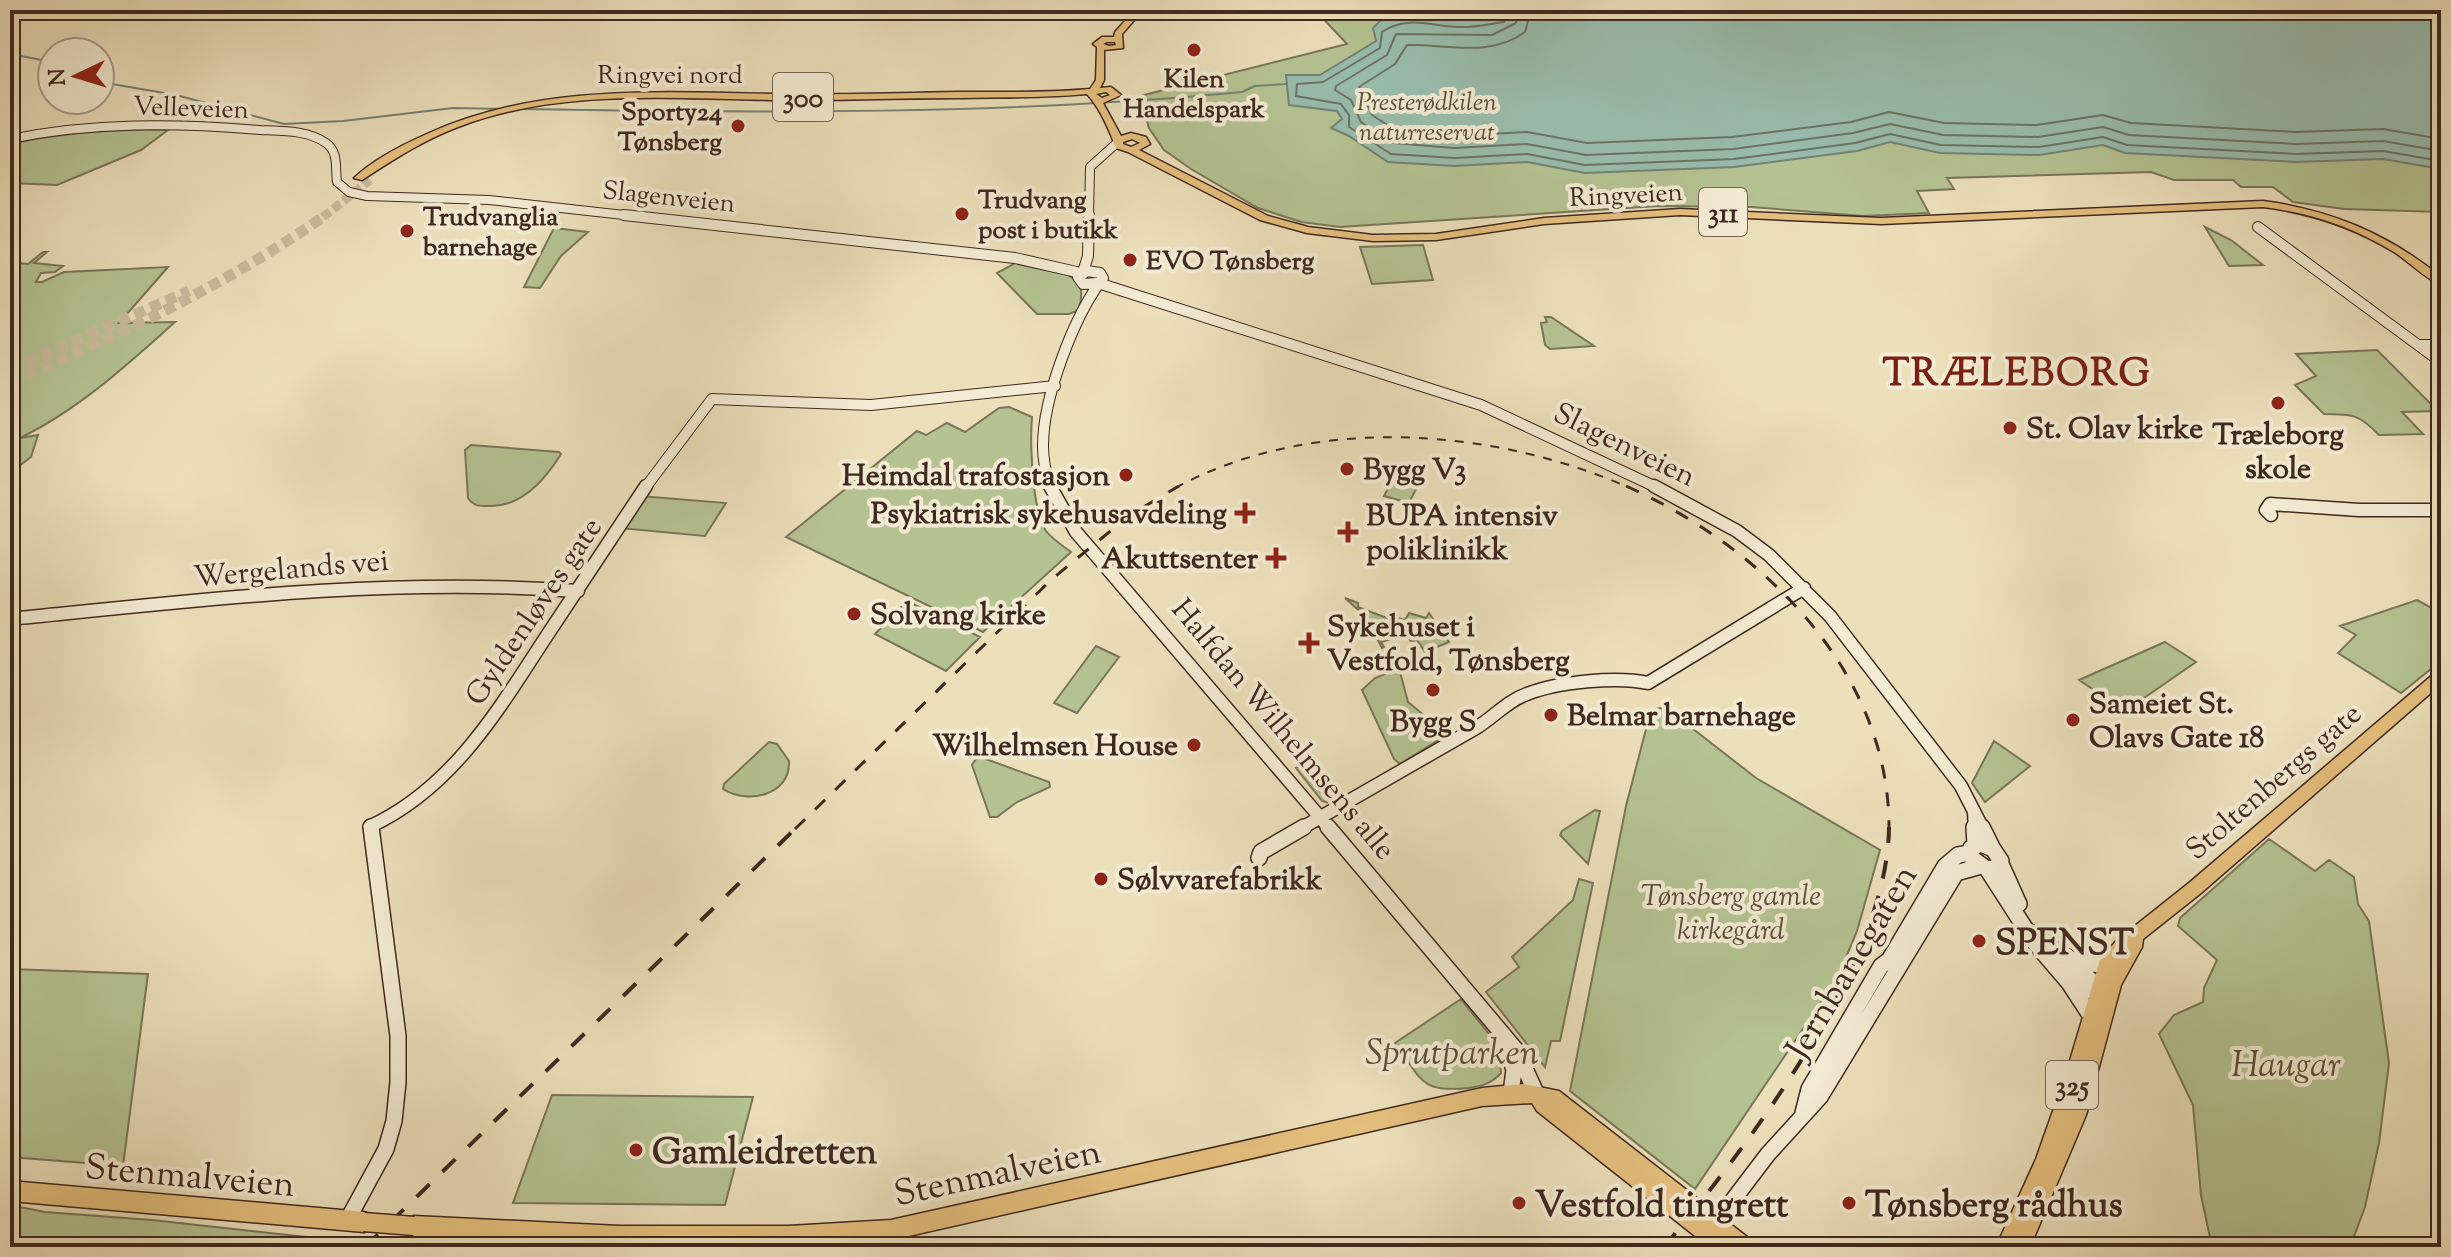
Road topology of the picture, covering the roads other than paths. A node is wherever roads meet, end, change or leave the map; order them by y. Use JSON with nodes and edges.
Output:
{"nodes":[{"id":1,"x":1131,"y":10,"type":"edge"},
{"id":2,"x":1139,"y":10,"type":"edge"},
{"id":3,"x":1101,"y":44,"type":"junction"},
{"id":4,"x":1117,"y":44,"type":"junction"},
{"id":5,"x":1103,"y":98,"type":"junction"},
{"id":6,"x":514,"y":109,"type":"junction"},
{"id":7,"x":10,"y":139,"type":"edge"},
{"id":8,"x":1142,"y":140,"type":"junction"},
{"id":9,"x":323,"y":141,"type":"joint"},
{"id":10,"x":1123,"y":145,"type":"junction"},
{"id":11,"x":1211,"y":191,"type":"junction"},
{"id":12,"x":2244,"y":205,"type":"junction"},
{"id":13,"x":2258,"y":227,"type":"dead end"},
{"id":14,"x":1081,"y":277,"type":"junction"},
{"id":15,"x":1098,"y":278,"type":"junction"},
{"id":16,"x":2441,"y":282,"type":"edge"},
{"id":17,"x":2441,"y":290,"type":"edge"},
{"id":18,"x":1082,"y":310,"type":"junction"},
{"id":19,"x":2419,"y":345,"type":"junction"},
{"id":20,"x":2441,"y":345,"type":"edge"},
{"id":21,"x":2441,"y":362,"type":"edge"},
{"id":22,"x":1055,"y":386,"type":"junction"},
{"id":23,"x":2441,"y":510,"type":"edge"},
{"id":24,"x":2271,"y":515,"type":"dead end"},
{"id":25,"x":1804,"y":588,"type":"junction"},
{"id":26,"x":578,"y":591,"type":"junction"},
{"id":27,"x":10,"y":619,"type":"edge"},
{"id":28,"x":2441,"y":676,"type":"edge"},
{"id":29,"x":1974,"y":809,"type":"junction"},
{"id":30,"x":1321,"y":818,"type":"junction"},
{"id":31,"x":1973,"y":849,"type":"junction"},
{"id":32,"x":1993,"y":849,"type":"junction"},
{"id":33,"x":1259,"y":858,"type":"dead end"},
{"id":34,"x":1990,"y":866,"type":"junction"},
{"id":35,"x":2143,"y":931,"type":"junction"},
{"id":36,"x":2106,"y":965,"type":"junction"},
{"id":37,"x":2065,"y":967,"type":"junction"},
{"id":38,"x":2101,"y":992,"type":"junction"},
{"id":39,"x":2090,"y":1015,"type":"junction"},
{"id":40,"x":1505,"y":1039,"type":"junction"},
{"id":41,"x":1511,"y":1093,"type":"junction"},
{"id":42,"x":1537,"y":1095,"type":"junction"},
{"id":43,"x":1802,"y":1119,"type":"junction"},
{"id":44,"x":10,"y":1191,"type":"edge"},
{"id":45,"x":356,"y":1222,"type":"junction"},
{"id":46,"x":1715,"y":1239,"type":"edge"},
{"id":47,"x":597,"y":1241,"type":"edge"},
{"id":48,"x":1744,"y":1247,"type":"edge"},
{"id":49,"x":2006,"y":1247,"type":"edge"},
{"id":50,"x":2020,"y":1247,"type":"edge"}],
"edges":[{"from":1,"to":3,"type":"main road"},
{"from":2,"to":4,"type":"main road"},
{"from":3,"to":4,"type":"main road"},
{"from":3,"to":5,"type":"main road"},
{"from":4,"to":5,"type":"main road"},
{"from":5,"to":6,"type":"main road","name":"Ringvei nord","number":"300"},
{"from":5,"to":6,"type":"main road","name":"Ringvei nord","number":"300"},
{"from":5,"to":8,"type":"main road","number":"311"},
{"from":5,"to":10,"type":"main road"},
{"from":6,"to":6,"type":"main road","name":"Ringvei nord","number":"300"},
{"from":7,"to":9,"type":"main road","name":"Velleveien"},
{"from":8,"to":10,"type":"main road"},
{"from":8,"to":10,"type":"main road"},
{"from":8,"to":11,"type":"main road","name":"Ringveien","number":"311"},
{"from":9,"to":14,"type":"main road","name":"Slagenveien"},
{"from":10,"to":11,"type":"main road","name":"Ringveien","number":"311"},
{"from":10,"to":14,"type":"main road","name":"Halfdan Wilhelmsens alle"},
{"from":10,"to":15,"type":"main road"},
{"from":11,"to":12,"type":"main road","name":"Ringveien","number":"311"},
{"from":12,"to":16,"type":"main road","name":"Ringveien","number":"311"},
{"from":12,"to":17,"type":"main road","name":"Ringveien","number":"311"},
{"from":13,"to":19,"type":"main road"},
{"from":14,"to":15,"type":"main road"},
{"from":14,"to":18,"type":"main road","name":"Halfdan Wilhelmsens alle"},
{"from":15,"to":18,"type":"main road","name":"Halfdan Wilhelmsens alle"},
{"from":15,"to":25,"type":"main road","name":"Slagenveien"},
{"from":18,"to":22,"type":"main road","name":"Halfdan Wilhelmsens alle"},
{"from":19,"to":20,"type":"main road"},
{"from":19,"to":21,"type":"main road"},
{"from":22,"to":26,"type":"main road","name":"Gyldenløves gate"},
{"from":22,"to":30,"type":"main road","name":"Halfdan Wilhelmsens alle"},
{"from":23,"to":24,"type":"main road"},
{"from":25,"to":29,"type":"main road","name":"Slagenveien"},
{"from":25,"to":30,"type":"main road"},
{"from":26,"to":27,"type":"main road","name":"Wergelands vei"},
{"from":26,"to":45,"type":"main road","name":"Gyldenløves gate"},
{"from":28,"to":35,"type":"main road","name":"Stoltenbergs gate","number":"325"},
{"from":29,"to":31,"type":"main road"},
{"from":29,"to":32,"type":"main road","name":"Slagenveien"},
{"from":30,"to":33,"type":"main road"},
{"from":30,"to":40,"type":"main road","name":"Halfdan Wilhelmsens alle"},
{"from":31,"to":32,"type":"main road"},
{"from":31,"to":34,"type":"main road","name":"Slagenveien"},
{"from":31,"to":43,"type":"main road","name":"Jernbanegaten"},
{"from":32,"to":34,"type":"main road","name":"Slagenveien"},
{"from":34,"to":37,"type":"main road","name":"Slagenveien"},
{"from":34,"to":43,"type":"main road","name":"Jernbanegaten"},
{"from":35,"to":36,"type":"main road","name":"Stoltenbergs gate","number":"325"},
{"from":35,"to":38,"type":"main road","name":"Stoltenbergs gate","number":"325"},
{"from":36,"to":37,"type":"main road"},
{"from":36,"to":38,"type":"main road","name":"Stoltenbergs gate","number":"325"},
{"from":37,"to":38,"type":"main road","name":"Slagenveien"},
{"from":37,"to":39,"type":"main road","name":"Slagenveien"},
{"from":38,"to":39,"type":"main road","name":"Stoltenbergs gate","number":"325"},
{"from":38,"to":50,"type":"main road","name":"Stoltenbergs gate","number":"325"},
{"from":39,"to":49,"type":"main road","name":"Stoltenbergs gate","number":"325"},
{"from":40,"to":41,"type":"main road","name":"Halfdan Wilhelmsens alle"},
{"from":40,"to":42,"type":"main road","name":"Halfdan Wilhelmsens alle"},
{"from":41,"to":42,"type":"main road","name":"Stenmalveien"},
{"from":41,"to":47,"type":"main road","name":"Stenmalveien"},
{"from":42,"to":46,"type":"main road","name":"Halfdan Wilhelmsens alle"},
{"from":43,"to":46,"type":"main road","name":"Jernbanegaten"},
{"from":44,"to":45,"type":"main road","name":"Stenmalveien"},
{"from":45,"to":47,"type":"main road","name":"Stenmalveien","bridge":true},
{"from":46,"to":48,"type":"main road","name":"Halfdan Wilhelmsens alle"}]}
